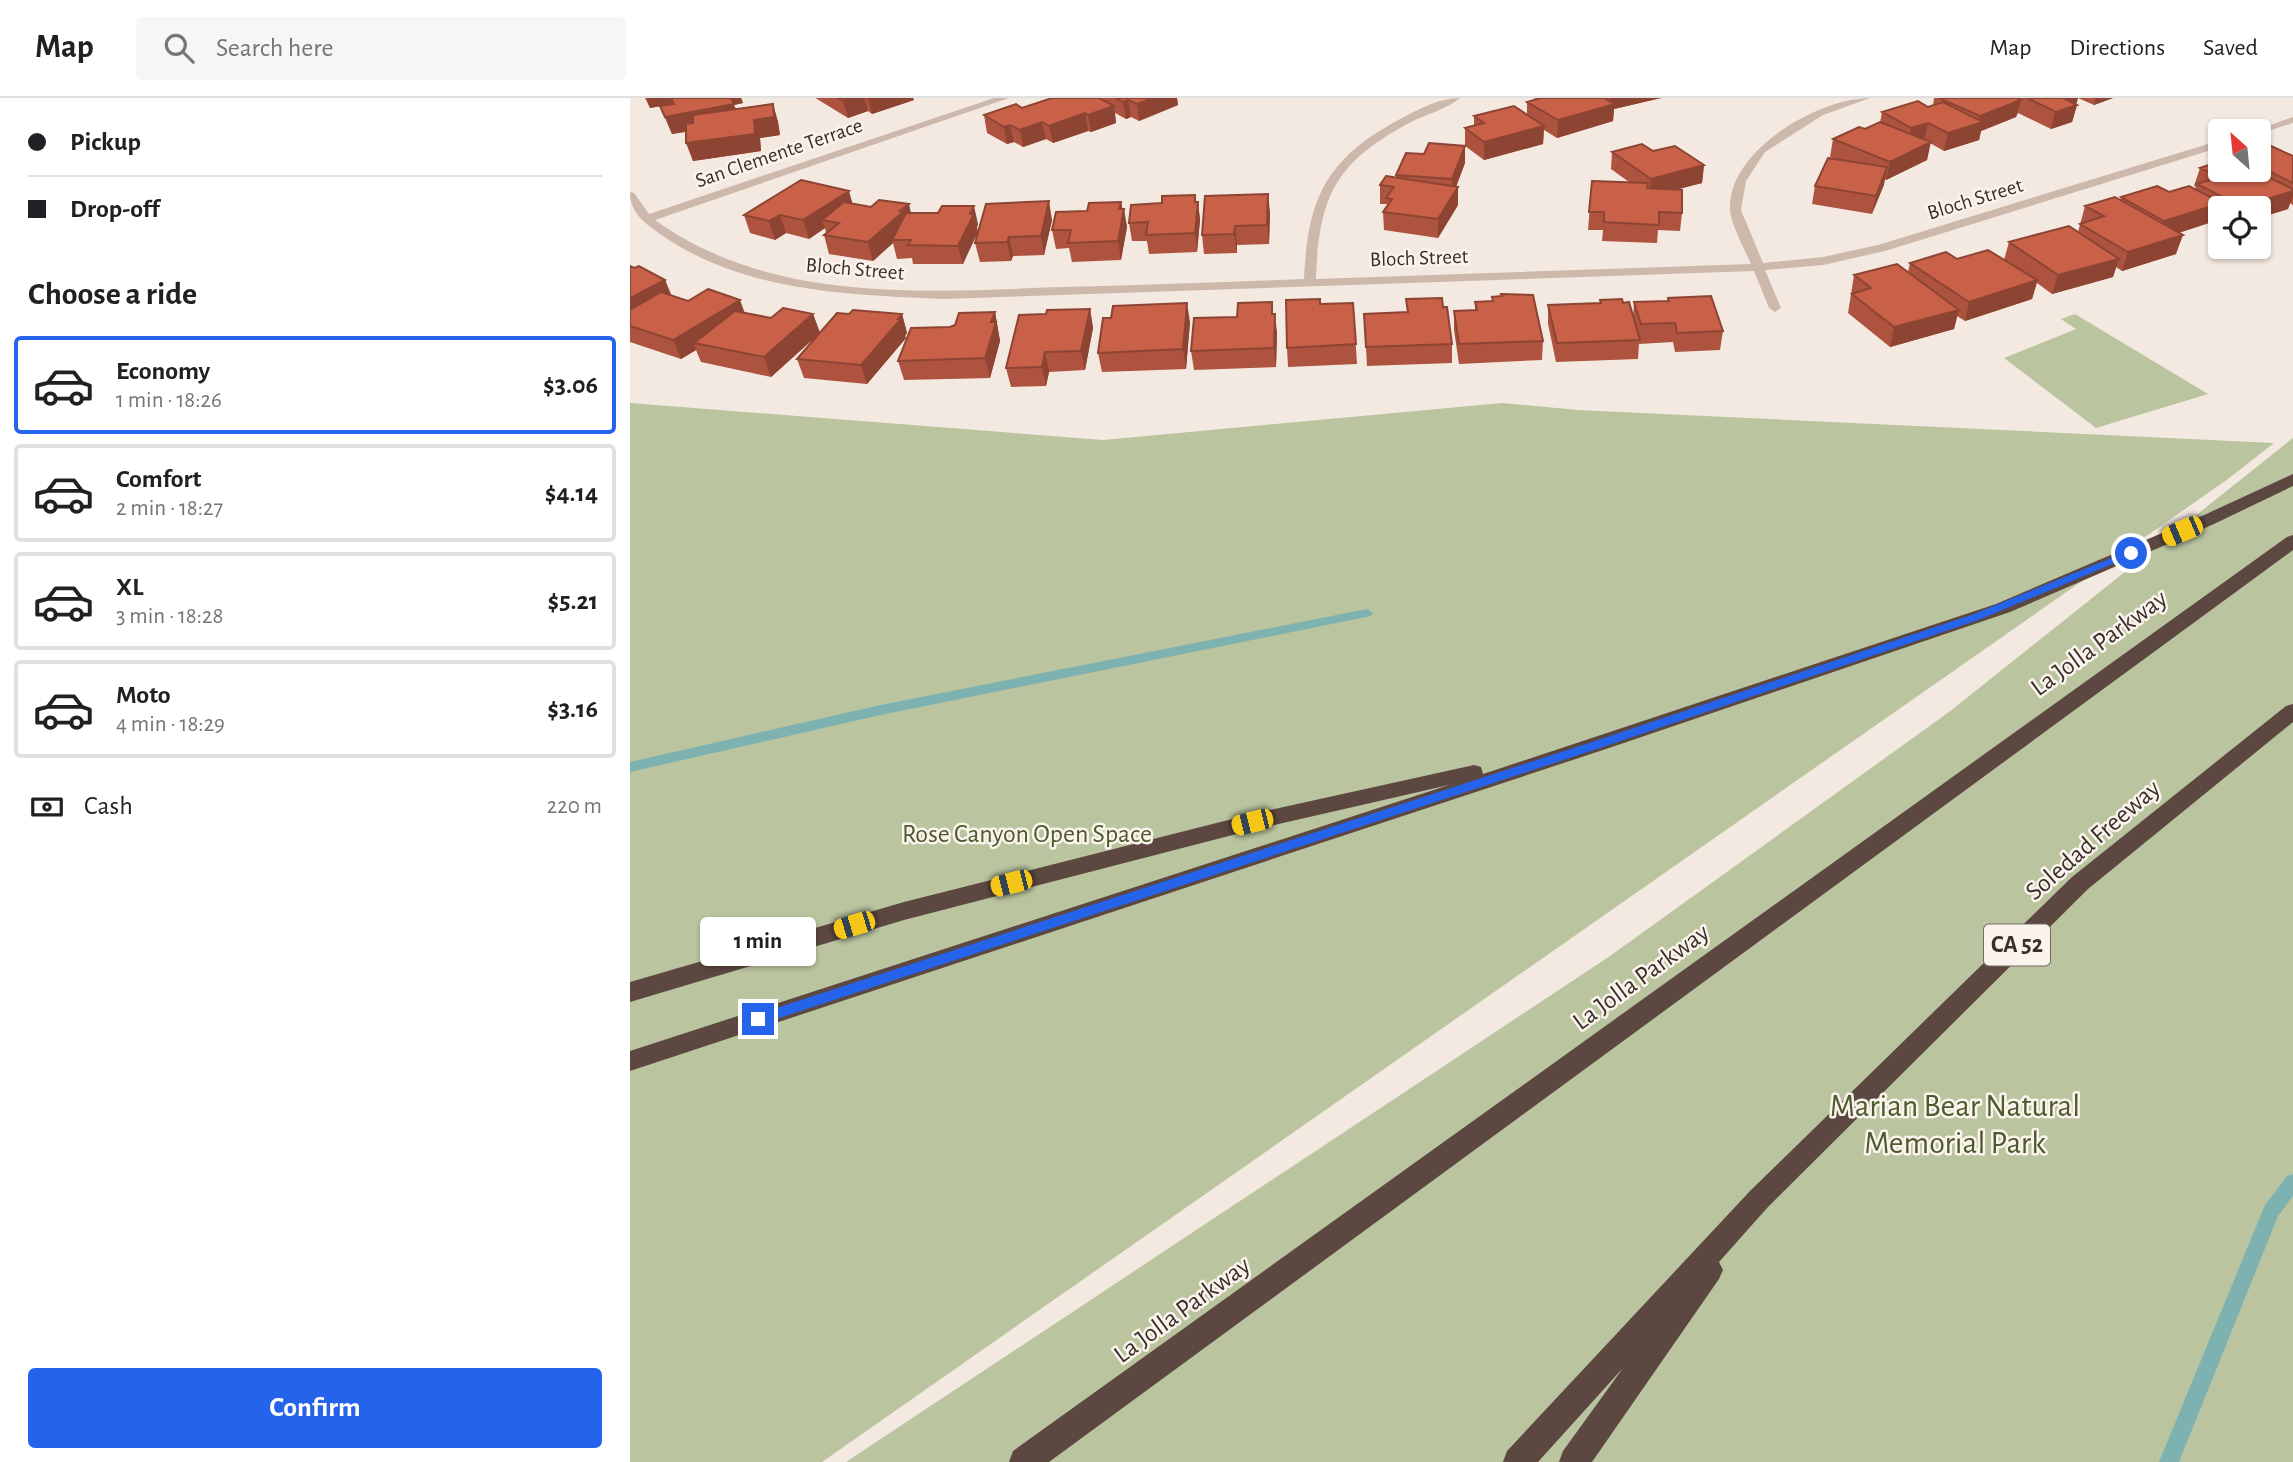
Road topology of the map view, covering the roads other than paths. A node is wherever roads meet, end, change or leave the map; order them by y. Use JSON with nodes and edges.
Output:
{"nodes":[{"id":1,"x":1004,"y":98,"type":"edge"},
{"id":2,"x":1455,"y":98,"type":"edge"},
{"id":3,"x":1865,"y":98,"type":"edge"},
{"id":4,"x":2293,"y":120,"type":"edge"},
{"id":5,"x":2272,"y":127,"type":"edge"},
{"id":6,"x":2208,"y":147,"type":"edge"},
{"id":7,"x":630,"y":195,"type":"edge"},
{"id":8,"x":646,"y":219,"type":"junction"},
{"id":9,"x":1758,"y":267,"type":"junction"},
{"id":10,"x":1310,"y":281,"type":"junction"},
{"id":11,"x":1775,"y":308,"type":"dead end"},
{"id":12,"x":2293,"y":479,"type":"edge"},
{"id":13,"x":2293,"y":541,"type":"edge"},
{"id":14,"x":2293,"y":710,"type":"edge"},
{"id":15,"x":1599,"y":744,"type":"junction"},
{"id":16,"x":630,"y":992,"type":"edge"},
{"id":17,"x":630,"y":1061,"type":"edge"},
{"id":18,"x":1759,"y":1199,"type":"junction"},
{"id":19,"x":1024,"y":1462,"type":"edge"},
{"id":20,"x":1518,"y":1462,"type":"edge"},
{"id":21,"x":1574,"y":1462,"type":"edge"}],
"edges":[{"from":1,"to":8,"type":"street","name":"San Clemente Terrace"},
{"from":2,"to":10,"type":"street"},
{"from":3,"to":9,"type":"street"},
{"from":4,"to":5,"type":"street"},
{"from":6,"to":9,"type":"street","name":"Bloch Street"},
{"from":7,"to":8,"type":"street","name":"Bloch Street"},
{"from":8,"to":10,"type":"street","name":"Bloch Street"},
{"from":9,"to":10,"type":"street","name":"Bloch Street"},
{"from":9,"to":11,"type":"street"},
{"from":12,"to":15,"type":"highway"},
{"from":13,"to":19,"type":"highway","name":"La Jolla Parkway"},
{"from":14,"to":18,"type":"highway","name":"Soledad Freeway","number":"CA 52"},
{"from":15,"to":16,"type":"highway"},
{"from":15,"to":17,"type":"highway"},
{"from":18,"to":20,"type":"highway"},
{"from":18,"to":21,"type":"highway"}]}
